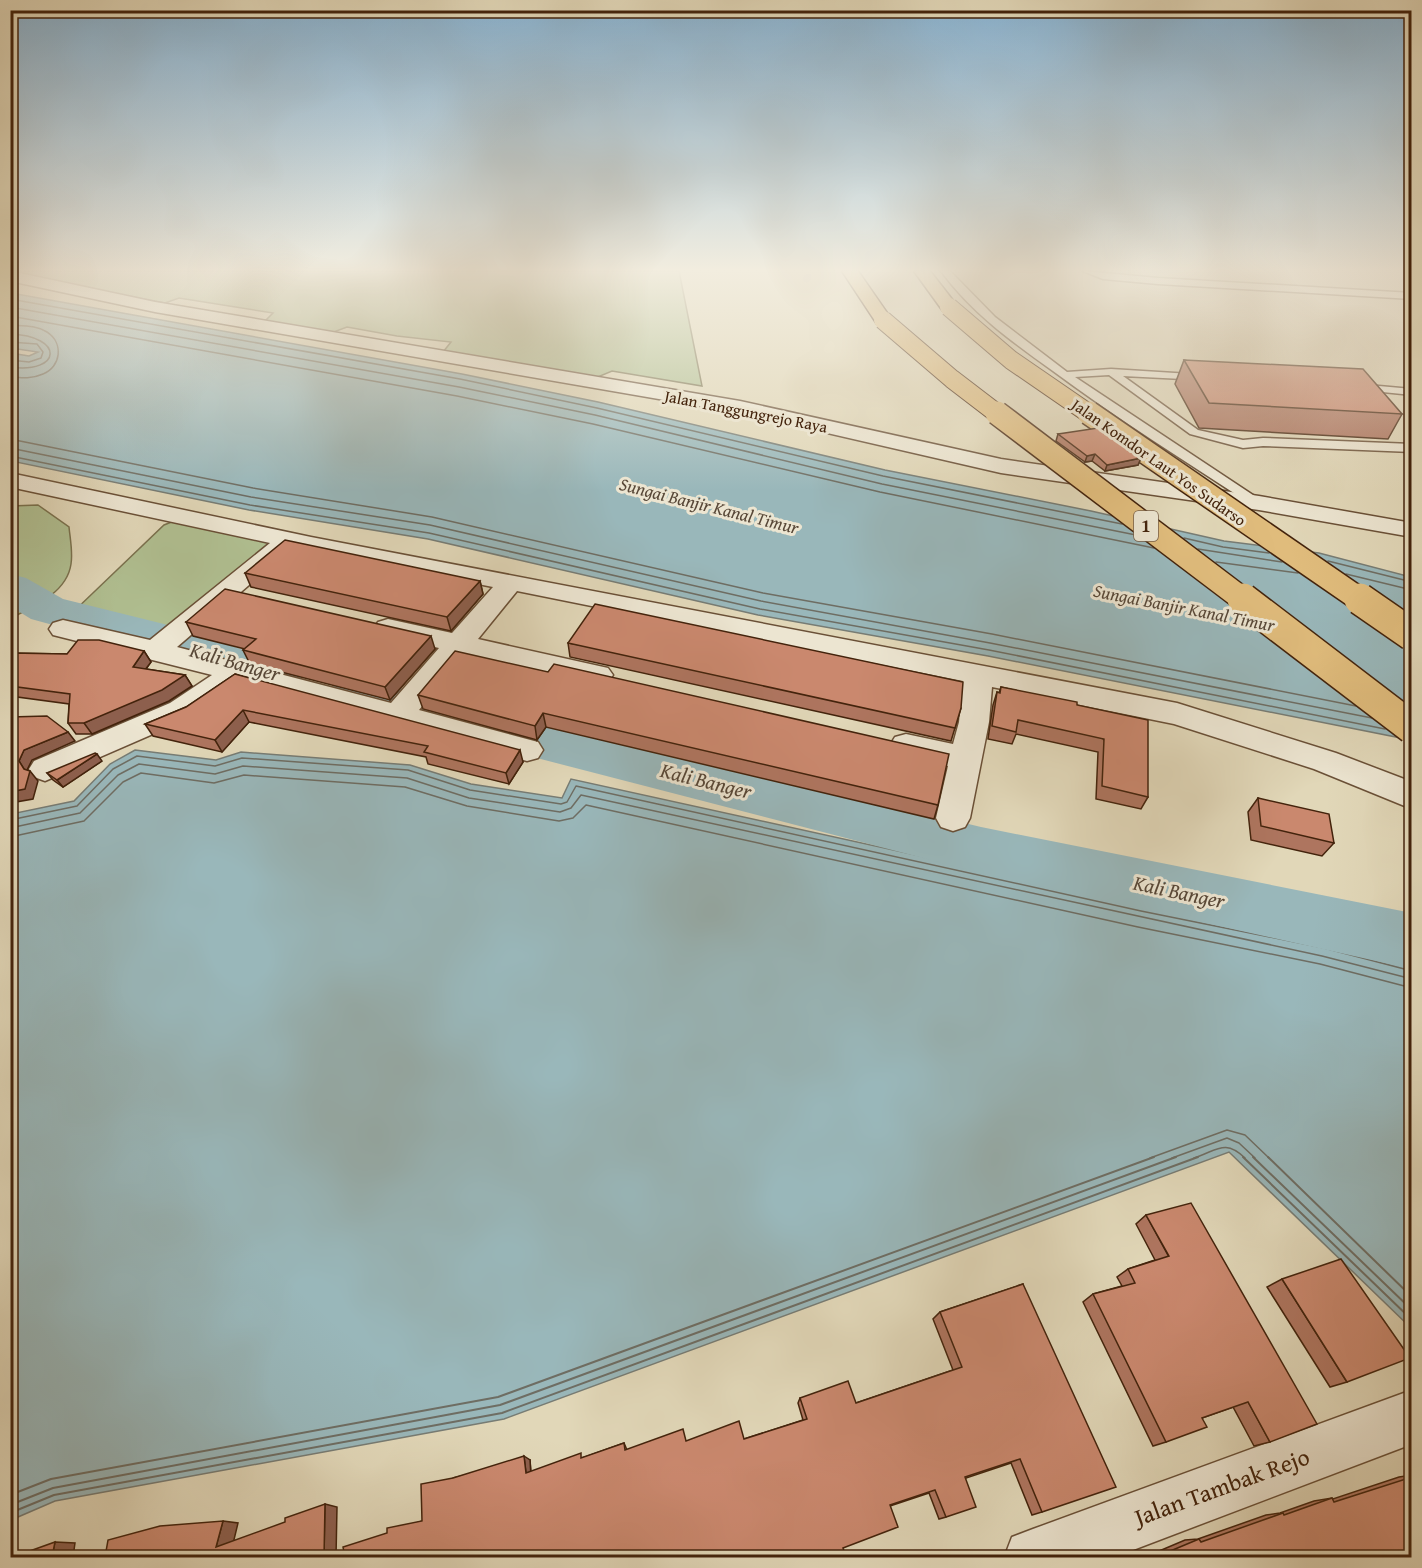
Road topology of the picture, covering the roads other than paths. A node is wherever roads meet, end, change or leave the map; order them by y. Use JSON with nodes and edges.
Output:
{"nodes":[{"id":1,"x":372,"y":344,"type":"edge"},
{"id":2,"x":911,"y":344,"type":"edge"},
{"id":3,"x":992,"y":344,"type":"edge"},
{"id":4,"x":1024,"y":344,"type":"edge"},
{"id":5,"x":1111,"y":372,"type":"junction"},
{"id":6,"x":1064,"y":375,"type":"junction"},
{"id":7,"x":1211,"y":378,"type":"edge"},
{"id":8,"x":1340,"y":386,"type":"edge"},
{"id":9,"x":1412,"y":392,"type":"edge"},
{"id":10,"x":1412,"y":448,"type":"edge"},
{"id":11,"x":10,"y":480,"type":"edge"},
{"id":12,"x":1259,"y":503,"type":"junction"},
{"id":13,"x":1412,"y":530,"type":"edge"},
{"id":14,"x":284,"y":543,"type":"junction"},
{"id":15,"x":507,"y":587,"type":"junction"},
{"id":16,"x":225,"y":591,"type":"junction"},
{"id":17,"x":264,"y":601,"type":"edge"},
{"id":18,"x":368,"y":624,"type":"edge"},
{"id":19,"x":63,"y":629,"type":"dead end"},
{"id":20,"x":1412,"y":635,"type":"edge"},
{"id":21,"x":460,"y":644,"type":"junction"},
{"id":22,"x":154,"y":650,"type":"junction"},
{"id":23,"x":237,"y":672,"type":"junction"},
{"id":24,"x":621,"y":680,"type":"edge"},
{"id":25,"x":978,"y":684,"type":"junction"},
{"id":26,"x":398,"y":716,"type":"junction"},
{"id":27,"x":1412,"y":728,"type":"edge"},
{"id":28,"x":885,"y":740,"type":"edge"},
{"id":29,"x":527,"y":750,"type":"dead end"},
{"id":30,"x":965,"y":758,"type":"junction"},
{"id":31,"x":45,"y":769,"type":"dead end"},
{"id":32,"x":1412,"y":797,"type":"edge"},
{"id":33,"x":953,"y":818,"type":"dead end"},
{"id":34,"x":1412,"y":1417,"type":"edge"},
{"id":35,"x":1033,"y":1557,"type":"edge"}],
"edges":[{"from":1,"to":12,"type":"street","name":"Jalan Tanggungrejo Raya"},
{"from":2,"to":27,"type":"highway","number":"1","bridge":true},
{"from":3,"to":20,"type":"highway","name":"Jalan Komdor Laut Yos Sudarso","bridge":true},
{"from":4,"to":6,"type":"lane"},
{"from":5,"to":6,"type":"lane"},
{"from":5,"to":7,"type":"lane"},
{"from":5,"to":10,"type":"lane"},
{"from":6,"to":12,"type":"lane"},
{"from":8,"to":9,"type":"lane"},
{"from":11,"to":14,"type":"street"},
{"from":12,"to":13,"type":"street","name":"Jalan Tanggungrejo Raya"},
{"from":14,"to":15,"type":"street"},
{"from":14,"to":16,"type":"street"},
{"from":15,"to":21,"type":"street"},
{"from":15,"to":25,"type":"street"},
{"from":16,"to":17,"type":"street"},
{"from":16,"to":22,"type":"street"},
{"from":18,"to":21,"type":"street"},
{"from":19,"to":22,"type":"street"},
{"from":21,"to":24,"type":"street"},
{"from":21,"to":26,"type":"street"},
{"from":22,"to":23,"type":"street"},
{"from":23,"to":26,"type":"street"},
{"from":23,"to":31,"type":"street"},
{"from":25,"to":30,"type":"street"},
{"from":25,"to":32,"type":"street"},
{"from":26,"to":29,"type":"street"},
{"from":28,"to":30,"type":"street"},
{"from":30,"to":33,"type":"street"},
{"from":34,"to":35,"type":"street","name":"Jalan Tambak Rejo"}]}
